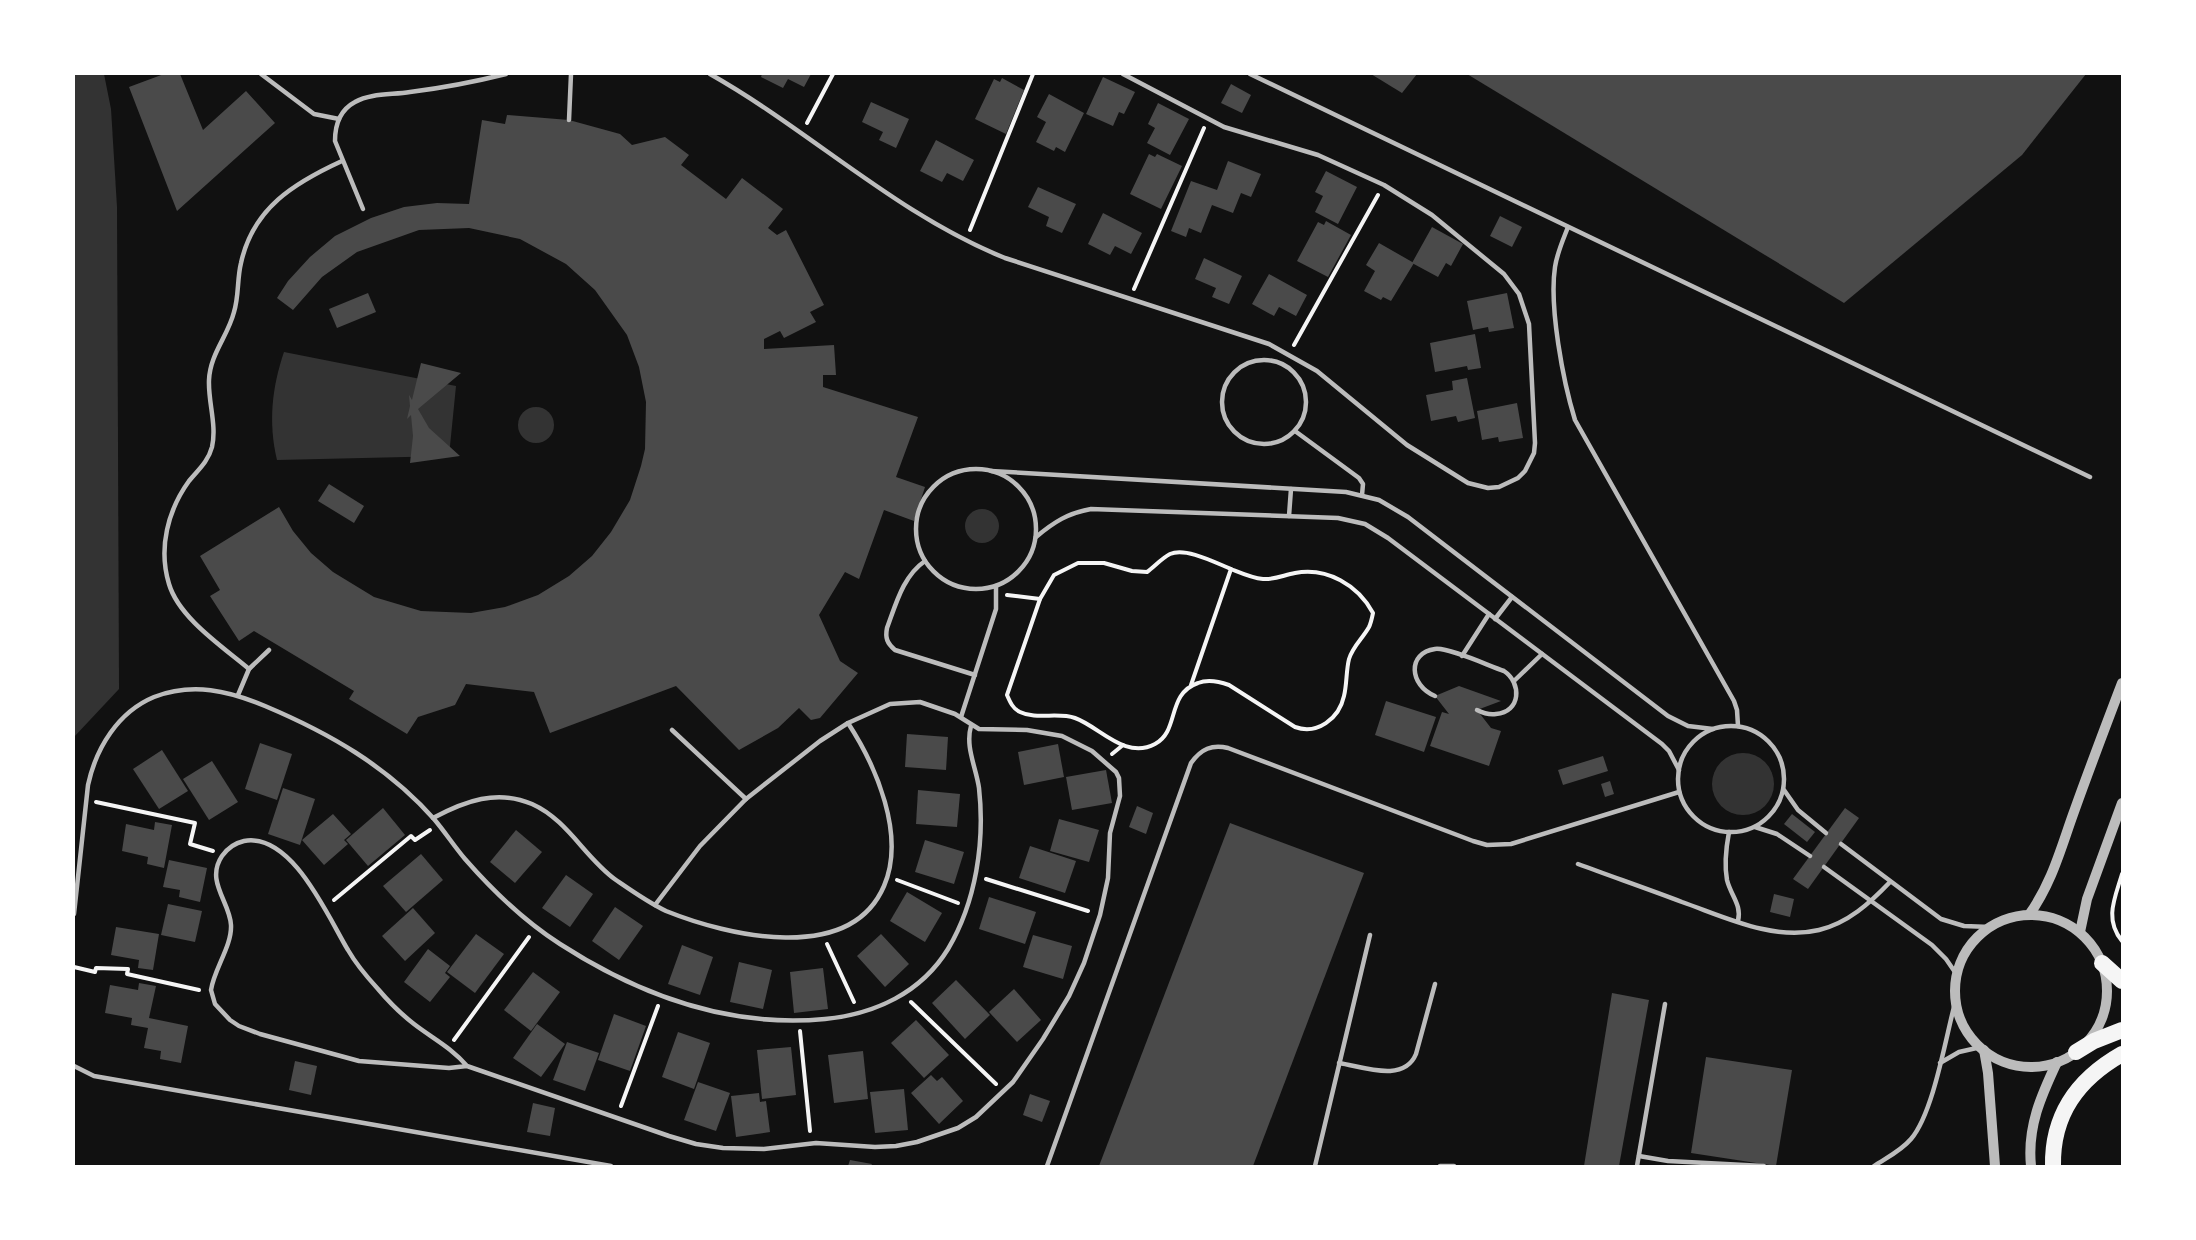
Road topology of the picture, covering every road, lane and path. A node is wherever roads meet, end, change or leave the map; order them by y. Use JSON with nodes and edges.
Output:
{"nodes":[{"id":1,"x":261,"y":74,"type":"edge"},
{"id":2,"x":506,"y":74,"type":"edge"},
{"id":3,"x":572,"y":74,"type":"edge"},
{"id":4,"x":710,"y":74,"type":"edge"},
{"id":5,"x":833,"y":74,"type":"edge"},
{"id":6,"x":1033,"y":74,"type":"edge"},
{"id":7,"x":1123,"y":74,"type":"edge"},
{"id":8,"x":1250,"y":74,"type":"edge"},
{"id":9,"x":339,"y":119,"type":"junction"},
{"id":10,"x":569,"y":120,"type":"dead end"},
{"id":11,"x":1208,"y":120,"type":"junction"},
{"id":12,"x":801,"y":134,"type":"junction"},
{"id":13,"x":342,"y":161,"type":"junction"},
{"id":14,"x":1384,"y":184,"type":"junction"},
{"id":15,"x":363,"y":209,"type":"dead end"},
{"id":16,"x":1568,"y":227,"type":"junction"},
{"id":17,"x":965,"y":242,"type":"junction"},
{"id":18,"x":1131,"y":298,"type":"junction"},
{"id":19,"x":1290,"y":354,"type":"junction"},
{"id":20,"x":1284,"y":366,"type":"junction"},
{"id":21,"x":1295,"y":431,"type":"junction"},
{"id":22,"x":991,"y":471,"type":"junction"},
{"id":23,"x":2091,"y":477,"type":"dead end"},
{"id":24,"x":1291,"y":489,"type":"junction"},
{"id":25,"x":1362,"y":495,"type":"junction"},
{"id":26,"x":1289,"y":516,"type":"junction"},
{"id":27,"x":1036,"y":537,"type":"junction"},
{"id":28,"x":925,"y":561,"type":"junction"},
{"id":29,"x":1231,"y":569,"type":"junction"},
{"id":30,"x":996,"y":586,"type":"junction"},
{"id":31,"x":997,"y":594,"type":"junction"},
{"id":32,"x":1512,"y":597,"type":"junction"},
{"id":33,"x":1040,"y":599,"type":"junction"},
{"id":34,"x":1489,"y":614,"type":"junction"},
{"id":35,"x":1495,"y":619,"type":"junction"},
{"id":36,"x":269,"y":650,"type":"dead end"},
{"id":37,"x":1542,"y":654,"type":"junction"},
{"id":38,"x":1462,"y":656,"type":"junction"},
{"id":39,"x":249,"y":669,"type":"junction"},
{"id":40,"x":975,"y":675,"type":"junction"},
{"id":41,"x":1514,"y":681,"type":"junction"},
{"id":42,"x":2122,"y":683,"type":"edge"},
{"id":43,"x":1191,"y":686,"type":"junction"},
{"id":44,"x":238,"y":695,"type":"junction"},
{"id":45,"x":1435,"y":696,"type":"dead end"},
{"id":46,"x":1477,"y":710,"type":"dead end"},
{"id":47,"x":961,"y":717,"type":"junction"},
{"id":48,"x":848,"y":723,"type":"junction"},
{"id":49,"x":971,"y":726,"type":"junction"},
{"id":50,"x":1738,"y":726,"type":"junction"},
{"id":51,"x":1713,"y":729,"type":"junction"},
{"id":52,"x":672,"y":730,"type":"dead end"},
{"id":53,"x":1679,"y":770,"type":"junction"},
{"id":54,"x":1784,"y":790,"type":"junction"},
{"id":55,"x":1679,"y":792,"type":"junction"},
{"id":56,"x":746,"y":799,"type":"junction"},
{"id":57,"x":87,"y":800,"type":"junction"},
{"id":58,"x":2122,"y":803,"type":"edge"},
{"id":59,"x":433,"y":818,"type":"junction"},
{"id":60,"x":438,"y":825,"type":"junction"},
{"id":61,"x":1755,"y":827,"type":"junction"},
{"id":62,"x":1729,"y":832,"type":"junction"},
{"id":63,"x":1826,"y":833,"type":"dead end"},
{"id":64,"x":1841,"y":844,"type":"dead end"},
{"id":65,"x":223,"y":855,"type":"junction"},
{"id":66,"x":1810,"y":856,"type":"dead end"},
{"id":67,"x":1578,"y":864,"type":"dead end"},
{"id":68,"x":1824,"y":867,"type":"dead end"},
{"id":69,"x":2122,"y":874,"type":"edge"},
{"id":70,"x":887,"y":876,"type":"junction"},
{"id":71,"x":975,"y":876,"type":"junction"},
{"id":72,"x":1890,"y":882,"type":"junction"},
{"id":73,"x":1872,"y":901,"type":"junction"},
{"id":74,"x":655,"y":905,"type":"junction"},
{"id":75,"x":967,"y":907,"type":"junction"},
{"id":76,"x":325,"y":908,"type":"junction"},
{"id":77,"x":74,"y":914,"type":"edge"},
{"id":78,"x":1100,"y":915,"type":"junction"},
{"id":79,"x":2029,"y":915,"type":"junction"},
{"id":80,"x":1738,"y":921,"type":"junction"},
{"id":81,"x":537,"y":927,"type":"junction"},
{"id":82,"x":1990,"y":927,"type":"junction"},
{"id":83,"x":2080,"y":932,"type":"junction"},
{"id":84,"x":823,"y":935,"type":"junction"},
{"id":85,"x":1370,"y":935,"type":"dead end"},
{"id":86,"x":2122,"y":941,"type":"edge"},
{"id":87,"x":2102,"y":963,"type":"junction"},
{"id":88,"x":74,"y":967,"type":"edge"},
{"id":89,"x":1957,"y":975,"type":"junction"},
{"id":90,"x":2122,"y":981,"type":"edge"},
{"id":91,"x":1435,"y":984,"type":"dead end"},
{"id":92,"x":211,"y":993,"type":"junction"},
{"id":93,"x":904,"y":994,"type":"junction"},
{"id":94,"x":662,"y":997,"type":"junction"},
{"id":95,"x":1956,"y":999,"type":"junction"},
{"id":96,"x":1665,"y":1004,"type":"dead end"},
{"id":97,"x":860,"y":1014,"type":"junction"},
{"id":98,"x":799,"y":1020,"type":"junction"},
{"id":99,"x":2122,"y":1030,"type":"edge"},
{"id":100,"x":448,"y":1048,"type":"junction"},
{"id":101,"x":1983,"y":1048,"type":"junction"},
{"id":102,"x":2076,"y":1052,"type":"junction"},
{"id":103,"x":2122,"y":1054,"type":"edge"},
{"id":104,"x":2057,"y":1062,"type":"junction"},
{"id":105,"x":1340,"y":1063,"type":"junction"},
{"id":106,"x":1940,"y":1063,"type":"junction"},
{"id":107,"x":74,"y":1066,"type":"edge"},
{"id":108,"x":467,"y":1066,"type":"junction"},
{"id":109,"x":1003,"y":1091,"type":"junction"},
{"id":110,"x":617,"y":1118,"type":"junction"},
{"id":111,"x":811,"y":1144,"type":"junction"},
{"id":112,"x":1639,"y":1156,"type":"junction"},
{"id":113,"x":610,"y":1167,"type":"edge"},
{"id":114,"x":1047,"y":1167,"type":"edge"},
{"id":115,"x":1315,"y":1167,"type":"edge"},
{"id":116,"x":1440,"y":1167,"type":"edge"},
{"id":117,"x":1454,"y":1167,"type":"edge"},
{"id":118,"x":1637,"y":1167,"type":"edge"},
{"id":119,"x":1764,"y":1167,"type":"edge"},
{"id":120,"x":1874,"y":1167,"type":"edge"},
{"id":121,"x":1995,"y":1167,"type":"edge"},
{"id":122,"x":2031,"y":1167,"type":"edge"},
{"id":123,"x":2053,"y":1167,"type":"edge"}],
"edges":[{"from":1,"to":9,"type":"lane"},
{"from":2,"to":9,"type":"lane"},
{"from":3,"to":10,"type":"lane"},
{"from":4,"to":12,"type":"lane"},
{"from":5,"to":12,"type":"path"},
{"from":6,"to":17,"type":"path"},
{"from":7,"to":11,"type":"lane"},
{"from":8,"to":16,"type":"lane"},
{"from":9,"to":13,"type":"lane"},
{"from":11,"to":14,"type":"lane"},
{"from":11,"to":18,"type":"path"},
{"from":12,"to":17,"type":"lane"},
{"from":13,"to":15,"type":"lane"},
{"from":13,"to":39,"type":"lane"},
{"from":14,"to":19,"type":"path"},
{"from":14,"to":19,"type":"lane"},
{"from":16,"to":23,"type":"lane"},
{"from":16,"to":50,"type":"lane"},
{"from":17,"to":18,"type":"lane"},
{"from":18,"to":19,"type":"lane"},
{"from":19,"to":20,"type":"lane"},
{"from":20,"to":21,"type":"lane"},
{"from":20,"to":21,"type":"lane"},
{"from":21,"to":25,"type":"lane"},
{"from":22,"to":24,"type":"lane"},
{"from":22,"to":27,"type":"lane"},
{"from":22,"to":28,"type":"lane"},
{"from":24,"to":25,"type":"lane"},
{"from":24,"to":26,"type":"lane"},
{"from":25,"to":32,"type":"lane"},
{"from":26,"to":27,"type":"lane"},
{"from":26,"to":34,"type":"lane"},
{"from":27,"to":30,"type":"lane"},
{"from":28,"to":30,"type":"lane"},
{"from":28,"to":40,"type":"lane"},
{"from":29,"to":33,"type":"path"},
{"from":29,"to":43,"type":"path"},
{"from":29,"to":43,"type":"path"},
{"from":30,"to":31,"type":"lane"},
{"from":31,"to":33,"type":"path"},
{"from":31,"to":40,"type":"lane"},
{"from":32,"to":35,"type":"lane"},
{"from":32,"to":51,"type":"lane"},
{"from":33,"to":43,"type":"path"},
{"from":34,"to":35,"type":"lane"},
{"from":34,"to":38,"type":"lane"},
{"from":35,"to":37,"type":"lane"},
{"from":36,"to":39,"type":"lane"},
{"from":37,"to":41,"type":"lane"},
{"from":37,"to":53,"type":"lane"},
{"from":38,"to":41,"type":"lane"},
{"from":38,"to":45,"type":"lane"},
{"from":39,"to":44,"type":"lane"},
{"from":40,"to":47,"type":"lane"},
{"from":41,"to":46,"type":"lane"},
{"from":42,"to":79,"type":"street"},
{"from":44,"to":57,"type":"lane"},
{"from":44,"to":59,"type":"lane"},
{"from":47,"to":48,"type":"lane"},
{"from":47,"to":49,"type":"lane"},
{"from":48,"to":56,"type":"lane"},
{"from":48,"to":70,"type":"lane"},
{"from":49,"to":71,"type":"lane"},
{"from":49,"to":78,"type":"lane"},
{"from":50,"to":51,"type":"lane"},
{"from":50,"to":54,"type":"lane"},
{"from":51,"to":53,"type":"lane"},
{"from":52,"to":56,"type":"lane"},
{"from":53,"to":55,"type":"lane"},
{"from":54,"to":61,"type":"lane"},
{"from":54,"to":63,"type":"lane"},
{"from":55,"to":62,"type":"lane"},
{"from":55,"to":114,"type":"lane"},
{"from":56,"to":74,"type":"lane"},
{"from":57,"to":65,"type":"path"},
{"from":57,"to":77,"type":"lane"},
{"from":58,"to":83,"type":"street"},
{"from":59,"to":60,"type":"lane"},
{"from":59,"to":74,"type":"lane"},
{"from":60,"to":76,"type":"path"},
{"from":60,"to":81,"type":"lane"},
{"from":61,"to":62,"type":"lane"},
{"from":61,"to":66,"type":"lane"},
{"from":62,"to":80,"type":"lane"},
{"from":64,"to":72,"type":"lane"},
{"from":65,"to":76,"type":"lane"},
{"from":65,"to":92,"type":"lane"},
{"from":67,"to":80,"type":"lane"},
{"from":68,"to":73,"type":"lane"},
{"from":69,"to":86,"type":"path"},
{"from":70,"to":75,"type":"path"},
{"from":70,"to":84,"type":"lane"},
{"from":71,"to":75,"type":"lane"},
{"from":71,"to":78,"type":"path"},
{"from":72,"to":73,"type":"lane"},
{"from":72,"to":82,"type":"lane"},
{"from":73,"to":80,"type":"lane"},
{"from":73,"to":89,"type":"lane"},
{"from":74,"to":84,"type":"lane"},
{"from":75,"to":93,"type":"lane"},
{"from":76,"to":100,"type":"lane"},
{"from":78,"to":109,"type":"lane"},
{"from":79,"to":82,"type":"street"},
{"from":79,"to":83,"type":"street"},
{"from":81,"to":94,"type":"lane"},
{"from":81,"to":100,"type":"path"},
{"from":82,"to":89,"type":"street"},
{"from":83,"to":87,"type":"street"},
{"from":84,"to":97,"type":"path"},
{"from":85,"to":105,"type":"lane"},
{"from":87,"to":90,"type":"highway"},
{"from":87,"to":102,"type":"street"},
{"from":88,"to":92,"type":"path"},
{"from":89,"to":95,"type":"street"},
{"from":91,"to":105,"type":"lane"},
{"from":92,"to":108,"type":"lane"},
{"from":93,"to":97,"type":"lane"},
{"from":93,"to":109,"type":"path"},
{"from":94,"to":98,"type":"lane"},
{"from":94,"to":110,"type":"path"},
{"from":95,"to":101,"type":"street"},
{"from":95,"to":106,"type":"lane"},
{"from":96,"to":112,"type":"lane"},
{"from":97,"to":98,"type":"lane"},
{"from":98,"to":111,"type":"path"},
{"from":99,"to":102,"type":"highway"},
{"from":100,"to":108,"type":"lane"},
{"from":101,"to":104,"type":"street"},
{"from":101,"to":106,"type":"lane"},
{"from":101,"to":121,"type":"street"},
{"from":102,"to":104,"type":"street"},
{"from":103,"to":123,"type":"highway"},
{"from":104,"to":122,"type":"street"},
{"from":105,"to":115,"type":"lane"},
{"from":106,"to":120,"type":"lane"},
{"from":107,"to":113,"type":"lane"},
{"from":108,"to":110,"type":"lane"},
{"from":109,"to":111,"type":"lane"},
{"from":110,"to":111,"type":"lane"},
{"from":112,"to":118,"type":"lane"},
{"from":112,"to":119,"type":"lane"},
{"from":116,"to":117,"type":"lane"}]}
